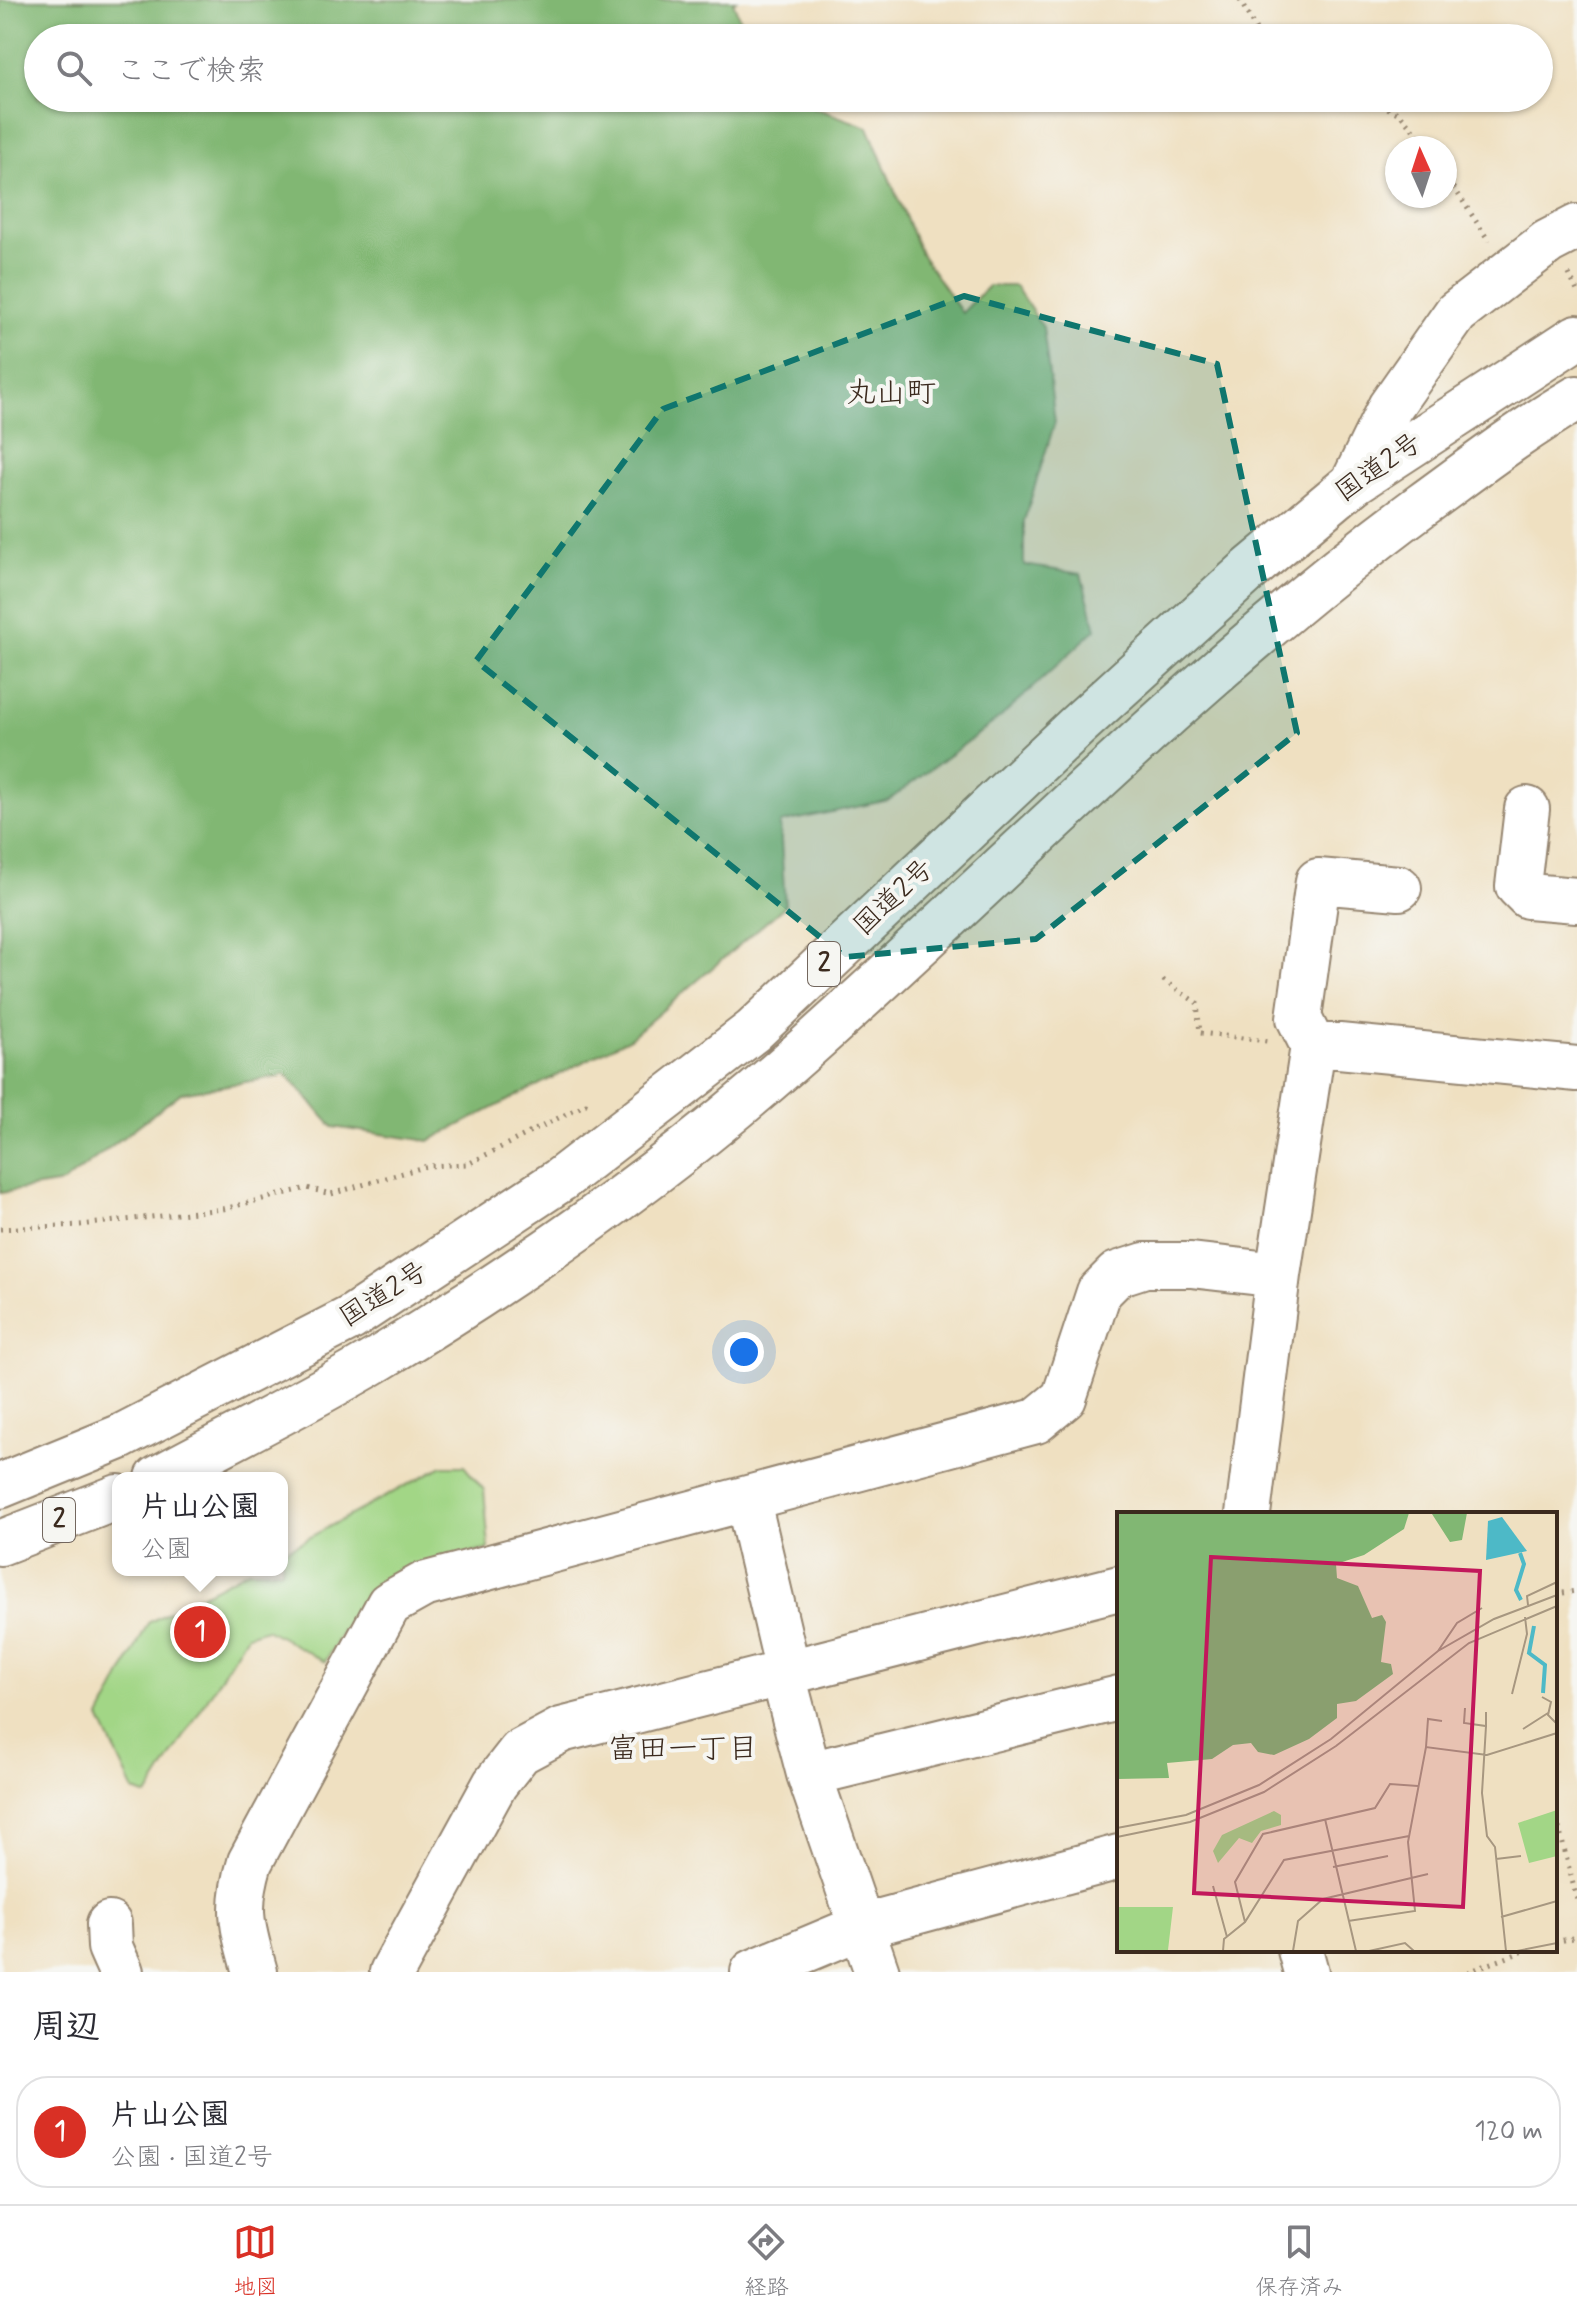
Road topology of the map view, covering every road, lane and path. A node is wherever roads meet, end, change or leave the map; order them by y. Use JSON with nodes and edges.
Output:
{"nodes":[{"id":1,"x":1240,"y":0,"type":"edge"},
{"id":2,"x":1253,"y":24,"type":"edge"},
{"id":3,"x":1396,"y":112,"type":"edge"},
{"id":4,"x":1419,"y":136,"type":"edge"},
{"id":5,"x":1457,"y":192,"type":"edge"},
{"id":6,"x":1577,"y":227,"type":"edge"},
{"id":7,"x":1509,"y":272,"type":"junction"},
{"id":8,"x":1577,"y":337,"type":"edge"},
{"id":9,"x":1577,"y":398,"type":"edge"},
{"id":10,"x":1353,"y":483,"type":"junction"},
{"id":11,"x":1527,"y":809,"type":"dead end"},
{"id":12,"x":1399,"y":888,"type":"dead end"},
{"id":13,"x":1577,"y":900,"type":"edge"},
{"id":14,"x":1163,"y":980,"type":"dead end"},
{"id":15,"x":1313,"y":1046,"type":"junction"},
{"id":16,"x":1577,"y":1069,"type":"edge"},
{"id":17,"x":597,"y":1107,"type":"dead end"},
{"id":18,"x":0,"y":1229,"type":"edge"},
{"id":19,"x":1278,"y":1275,"type":"junction"},
{"id":20,"x":169,"y":1472,"type":"edge"},
{"id":21,"x":0,"y":1486,"type":"edge"},
{"id":22,"x":112,"y":1499,"type":"edge"},
{"id":23,"x":748,"y":1501,"type":"junction"},
{"id":24,"x":1248,"y":1512,"type":"edge"},
{"id":25,"x":0,"y":1543,"type":"edge"},
{"id":26,"x":1117,"y":1589,"type":"edge"},
{"id":27,"x":1577,"y":1591,"type":"edge"},
{"id":28,"x":1557,"y":1594,"type":"edge"},
{"id":29,"x":788,"y":1671,"type":"junction"},
{"id":30,"x":1117,"y":1698,"type":"edge"},
{"id":31,"x":809,"y":1774,"type":"junction"},
{"id":32,"x":1557,"y":1820,"type":"edge"},
{"id":33,"x":1117,"y":1858,"type":"edge"},
{"id":34,"x":1577,"y":1900,"type":"edge"},
{"id":35,"x":109,"y":1924,"type":"dead end"},
{"id":36,"x":863,"y":1926,"type":"junction"},
{"id":37,"x":1577,"y":1937,"type":"edge"},
{"id":38,"x":1557,"y":1942,"type":"edge"},
{"id":39,"x":1301,"y":1952,"type":"edge"},
{"id":40,"x":1522,"y":1952,"type":"edge"},
{"id":41,"x":121,"y":1972,"type":"edge"},
{"id":42,"x":255,"y":1972,"type":"edge"},
{"id":43,"x":392,"y":1972,"type":"edge"},
{"id":44,"x":753,"y":1972,"type":"edge"},
{"id":45,"x":877,"y":1972,"type":"edge"},
{"id":46,"x":1306,"y":1972,"type":"edge"},
{"id":47,"x":1468,"y":1972,"type":"edge"}],
"edges":[{"from":1,"to":2,"type":"path"},
{"from":3,"to":4,"type":"path"},
{"from":5,"to":7,"type":"path"},
{"from":6,"to":7,"type":"main road"},
{"from":7,"to":10,"type":"main road"},
{"from":8,"to":10,"type":"main road","name":"国道2号","number":"2"},
{"from":9,"to":20,"type":"main road","name":"国道2号","number":"2"},
{"from":10,"to":21,"type":"main road","name":"国道2号","number":"2"},
{"from":11,"to":13,"type":"main road"},
{"from":12,"to":15,"type":"main road"},
{"from":14,"to":15,"type":"path"},
{"from":15,"to":16,"type":"main road"},
{"from":15,"to":19,"type":"main road"},
{"from":17,"to":18,"type":"path"},
{"from":19,"to":23,"type":"main road"},
{"from":19,"to":24,"type":"main road"},
{"from":22,"to":25,"type":"main road","number":"2"},
{"from":23,"to":29,"type":"main road"},
{"from":23,"to":42,"type":"main road"},
{"from":26,"to":29,"type":"main road"},
{"from":27,"to":28,"type":"path"},
{"from":29,"to":31,"type":"main road"},
{"from":29,"to":43,"type":"main road"},
{"from":30,"to":31,"type":"main road"},
{"from":31,"to":36,"type":"main road"},
{"from":32,"to":34,"type":"path"},
{"from":33,"to":36,"type":"main road"},
{"from":35,"to":41,"type":"main road"},
{"from":36,"to":44,"type":"main road"},
{"from":36,"to":45,"type":"main road"},
{"from":37,"to":38,"type":"path"},
{"from":39,"to":46,"type":"main road"},
{"from":40,"to":47,"type":"path"}]}
